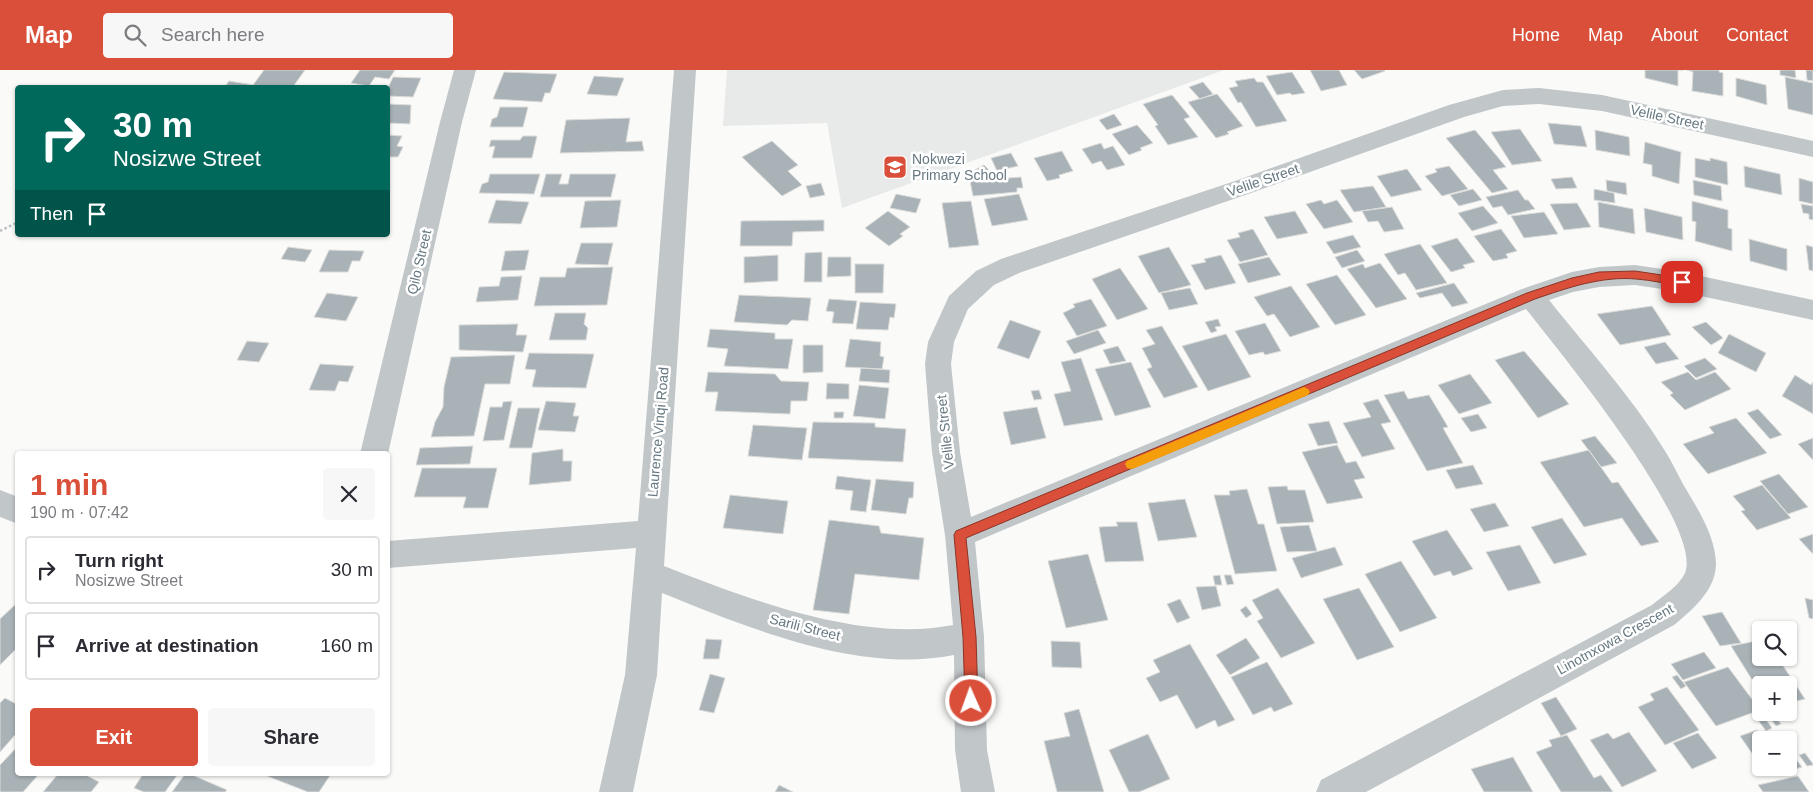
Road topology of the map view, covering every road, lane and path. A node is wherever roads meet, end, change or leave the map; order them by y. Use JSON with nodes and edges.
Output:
{"nodes":[{"id":1,"x":465,"y":70,"type":"edge"},
{"id":2,"x":685,"y":70,"type":"edge"},
{"id":3,"x":1813,"y":149,"type":"edge"},
{"id":4,"x":15,"y":224,"type":"edge"},
{"id":5,"x":0,"y":231,"type":"edge"},
{"id":6,"x":1531,"y":296,"type":"junction"},
{"id":7,"x":1813,"y":310,"type":"edge"},
{"id":8,"x":375,"y":451,"type":"edge"},
{"id":9,"x":0,"y":502,"type":"edge"},
{"id":10,"x":15,"y":510,"type":"edge"},
{"id":11,"x":650,"y":534,"type":"junction"},
{"id":12,"x":960,"y":535,"type":"junction"},
{"id":13,"x":390,"y":554,"type":"edge"},
{"id":14,"x":647,"y":572,"type":"junction"},
{"id":15,"x":969,"y":637,"type":"junction"},
{"id":16,"x":975,"y":790,"type":"edge"},
{"id":17,"x":616,"y":792,"type":"edge"},
{"id":18,"x":1333,"y":792,"type":"edge"}],
"edges":[{"from":1,"to":8,"type":"street","name":"Qilo Street"},
{"from":2,"to":11,"type":"street","name":"Laurence Vinqi Road"},
{"from":3,"to":12,"type":"street","name":"Velile Street"},
{"from":4,"to":5,"type":"path"},
{"from":6,"to":7,"type":"street"},
{"from":6,"to":12,"type":"street"},
{"from":6,"to":18,"type":"street","name":"Linotnxowa Crescent"},
{"from":9,"to":10,"type":"street"},
{"from":11,"to":13,"type":"street"},
{"from":11,"to":14,"type":"street","name":"Laurence Vinqi Road"},
{"from":12,"to":15,"type":"street"},
{"from":14,"to":15,"type":"street","name":"Sarili Street"},
{"from":14,"to":17,"type":"street","name":"Laurence Vinqi Road"},
{"from":15,"to":16,"type":"street"}]}
